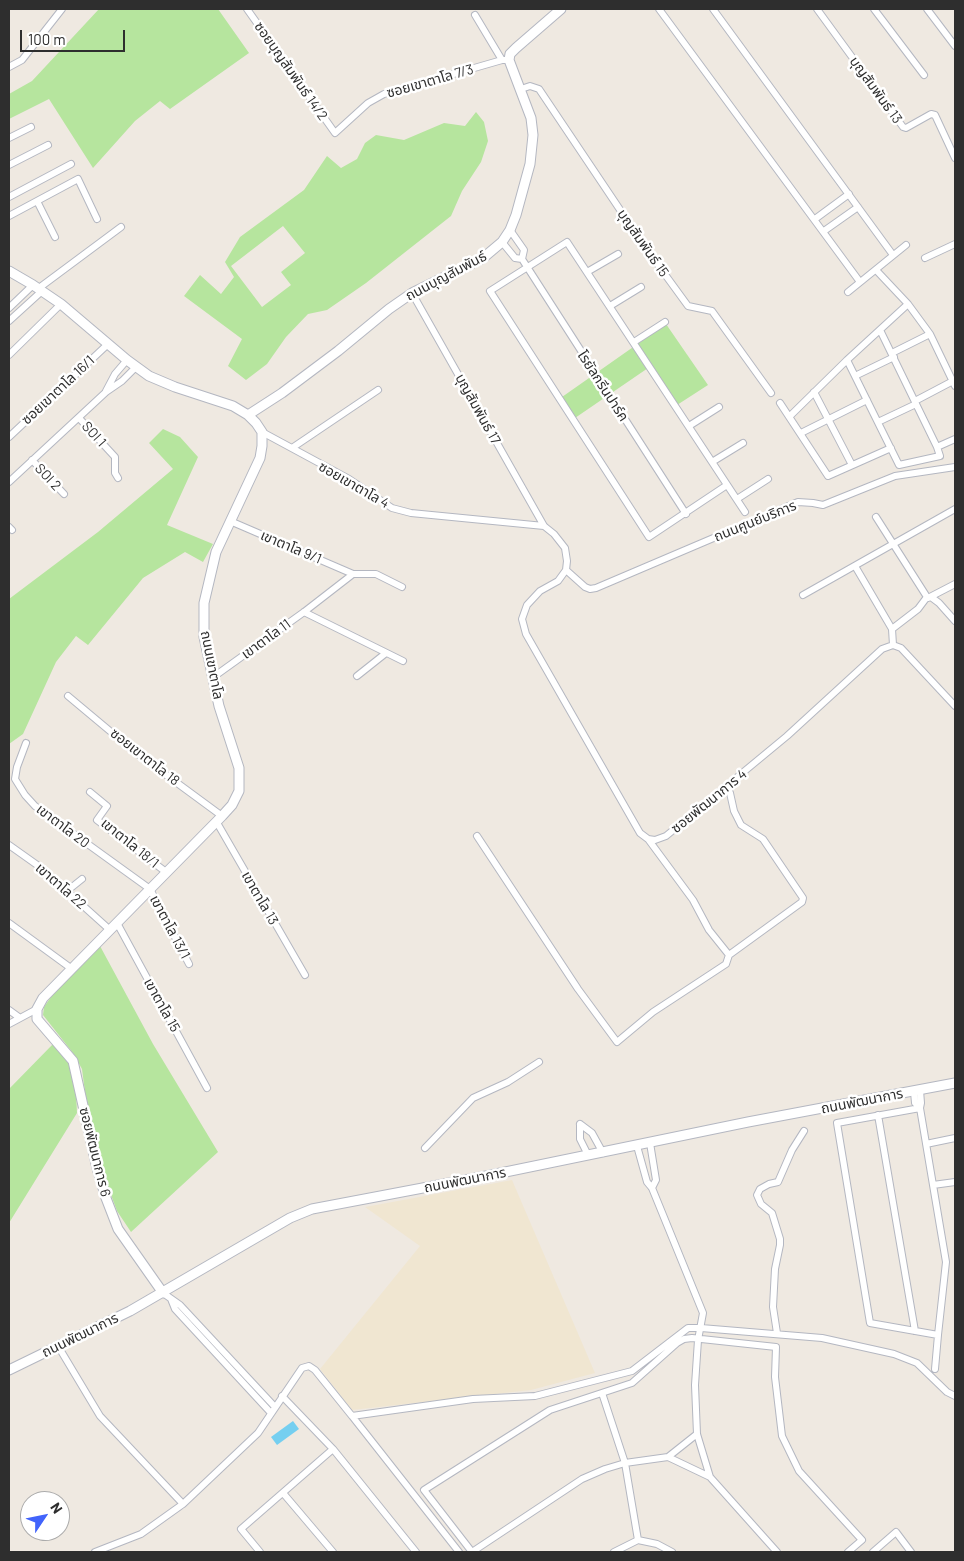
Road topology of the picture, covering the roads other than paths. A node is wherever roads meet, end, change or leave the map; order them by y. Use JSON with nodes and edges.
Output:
{"nodes":[{"id":1,"x":62,"y":9,"type":"edge"},
{"id":2,"x":247,"y":9,"type":"edge"},
{"id":3,"x":562,"y":9,"type":"edge"},
{"id":4,"x":659,"y":9,"type":"edge"},
{"id":5,"x":713,"y":9,"type":"edge"},
{"id":6,"x":817,"y":9,"type":"edge"},
{"id":7,"x":874,"y":9,"type":"edge"},
{"id":8,"x":927,"y":9,"type":"edge"},
{"id":9,"x":475,"y":15,"type":"dead end"},
{"id":10,"x":955,"y":46,"type":"edge"},
{"id":11,"x":505,"y":60,"type":"junction"},
{"id":12,"x":9,"y":67,"type":"edge"},
{"id":13,"x":924,"y":75,"type":"dead end"},
{"id":14,"x":521,"y":89,"type":"junction"},
{"id":15,"x":30,"y":127,"type":"dead end"},
{"id":16,"x":335,"y":133,"type":"joint"},
{"id":17,"x":9,"y":138,"type":"edge"},
{"id":18,"x":48,"y":145,"type":"dead end"},
{"id":19,"x":955,"y":158,"type":"edge"},
{"id":20,"x":71,"y":164,"type":"dead end"},
{"id":21,"x":9,"y":165,"type":"edge"},
{"id":22,"x":849,"y":194,"type":"junction"},
{"id":23,"x":9,"y":197,"type":"edge"},
{"id":24,"x":37,"y":201,"type":"junction"},
{"id":25,"x":858,"y":207,"type":"junction"},
{"id":26,"x":9,"y":216,"type":"edge"},
{"id":27,"x":97,"y":218,"type":"dead end"},
{"id":28,"x":814,"y":219,"type":"junction"},
{"id":29,"x":121,"y":226,"type":"dead end"},
{"id":30,"x":510,"y":230,"type":"junction"},
{"id":31,"x":824,"y":232,"type":"junction"},
{"id":32,"x":55,"y":236,"type":"dead end"},
{"id":33,"x":502,"y":242,"type":"junction"},
{"id":34,"x":906,"y":245,"type":"dead end"},
{"id":35,"x":954,"y":247,"type":"edge"},
{"id":36,"x":618,"y":254,"type":"dead end"},
{"id":37,"x":893,"y":256,"type":"junction"},
{"id":38,"x":925,"y":258,"type":"dead end"},
{"id":39,"x":522,"y":259,"type":"junction"},
{"id":40,"x":528,"y":268,"type":"junction"},
{"id":41,"x":876,"y":270,"type":"junction"},
{"id":42,"x":9,"y":271,"type":"edge"},
{"id":43,"x":587,"y":272,"type":"junction"},
{"id":44,"x":860,"y":282,"type":"junction"},
{"id":45,"x":641,"y":287,"type":"dead end"},
{"id":46,"x":38,"y":288,"type":"junction"},
{"id":47,"x":848,"y":292,"type":"dead end"},
{"id":48,"x":412,"y":293,"type":"junction"},
{"id":49,"x":61,"y":304,"type":"junction"},
{"id":50,"x":908,"y":304,"type":"junction"},
{"id":51,"x":610,"y":306,"type":"junction"},
{"id":52,"x":9,"y":308,"type":"edge"},
{"id":53,"x":9,"y":321,"type":"edge"},
{"id":54,"x":665,"y":322,"type":"dead end"},
{"id":55,"x":880,"y":330,"type":"junction"},
{"id":56,"x":930,"y":334,"type":"junction"},
{"id":57,"x":634,"y":342,"type":"junction"},
{"id":58,"x":108,"y":344,"type":"junction"},
{"id":59,"x":9,"y":355,"type":"edge"},
{"id":60,"x":893,"y":355,"type":"junction"},
{"id":61,"x":128,"y":360,"type":"junction"},
{"id":62,"x":848,"y":360,"type":"junction"},
{"id":63,"x":136,"y":367,"type":"junction"},
{"id":64,"x":855,"y":376,"type":"junction"},
{"id":65,"x":954,"y":384,"type":"edge"},
{"id":66,"x":378,"y":390,"type":"dead end"},
{"id":67,"x":106,"y":392,"type":"junction"},
{"id":68,"x":814,"y":392,"type":"junction"},
{"id":69,"x":771,"y":393,"type":"dead end"},
{"id":70,"x":867,"y":400,"type":"junction"},
{"id":71,"x":916,"y":402,"type":"junction"},
{"id":72,"x":780,"y":403,"type":"dead end"},
{"id":73,"x":719,"y":408,"type":"dead end"},
{"id":74,"x":248,"y":415,"type":"junction"},
{"id":75,"x":790,"y":416,"type":"junction"},
{"id":76,"x":79,"y":418,"type":"junction"},
{"id":77,"x":829,"y":420,"type":"junction"},
{"id":78,"x":878,"y":422,"type":"junction"},
{"id":79,"x":689,"y":426,"type":"junction"},
{"id":80,"x":262,"y":432,"type":"junction"},
{"id":81,"x":801,"y":433,"type":"junction"},
{"id":82,"x":9,"y":436,"type":"edge"},
{"id":83,"x":955,"y":439,"type":"edge"},
{"id":84,"x":743,"y":443,"type":"dead end"},
{"id":85,"x":937,"y":447,"type":"junction"},
{"id":86,"x":292,"y":448,"type":"junction"},
{"id":87,"x":891,"y":448,"type":"junction"},
{"id":88,"x":32,"y":460,"type":"junction"},
{"id":89,"x":712,"y":462,"type":"junction"},
{"id":90,"x":852,"y":465,"type":"junction"},
{"id":91,"x":955,"y":467,"type":"edge"},
{"id":92,"x":118,"y":478,"type":"dead end"},
{"id":93,"x":768,"y":479,"type":"dead end"},
{"id":94,"x":9,"y":482,"type":"edge"},
{"id":95,"x":727,"y":485,"type":"junction"},
{"id":96,"x":64,"y":494,"type":"dead end"},
{"id":97,"x":737,"y":499,"type":"junction"},
{"id":98,"x":955,"y":509,"type":"edge"},
{"id":99,"x":745,"y":512,"type":"dead end"},
{"id":100,"x":686,"y":514,"type":"junction"},
{"id":101,"x":876,"y":517,"type":"dead end"},
{"id":102,"x":230,"y":521,"type":"junction"},
{"id":103,"x":544,"y":526,"type":"junction"},
{"id":104,"x":894,"y":544,"type":"junction"},
{"id":105,"x":855,"y":566,"type":"junction"},
{"id":106,"x":566,"y":570,"type":"junction"},
{"id":107,"x":353,"y":574,"type":"junction"},
{"id":108,"x":955,"y":584,"type":"edge"},
{"id":109,"x":402,"y":587,"type":"dead end"},
{"id":110,"x":803,"y":595,"type":"dead end"},
{"id":111,"x":929,"y":598,"type":"junction"},
{"id":112,"x":304,"y":612,"type":"junction"},
{"id":113,"x":955,"y":621,"type":"edge"},
{"id":114,"x":892,"y":629,"type":"junction"},
{"id":115,"x":893,"y":645,"type":"junction"},
{"id":116,"x":386,"y":653,"type":"junction"},
{"id":117,"x":403,"y":661,"type":"dead end"},
{"id":118,"x":357,"y":676,"type":"dead end"},
{"id":119,"x":212,"y":678,"type":"junction"},
{"id":120,"x":68,"y":696,"type":"dead end"},
{"id":121,"x":955,"y":706,"type":"edge"},
{"id":122,"x":26,"y":742,"type":"dead end"},
{"id":123,"x":726,"y":786,"type":"junction"},
{"id":124,"x":90,"y":792,"type":"dead end"},
{"id":125,"x":219,"y":819,"type":"junction"},
{"id":126,"x":477,"y":836,"type":"dead end"},
{"id":127,"x":648,"y":840,"type":"junction"},
{"id":128,"x":9,"y":845,"type":"edge"},
{"id":129,"x":166,"y":872,"type":"junction"},
{"id":130,"x":82,"y":880,"type":"dead end"},
{"id":131,"x":150,"y":889,"type":"junction"},
{"id":132,"x":67,"y":891,"type":"junction"},
{"id":133,"x":9,"y":923,"type":"edge"},
{"id":134,"x":117,"y":923,"type":"junction"},
{"id":135,"x":110,"y":930,"type":"junction"},
{"id":136,"x":729,"y":955,"type":"junction"},
{"id":137,"x":189,"y":964,"type":"dead end"},
{"id":138,"x":72,"y":969,"type":"junction"},
{"id":139,"x":304,"y":975,"type":"dead end"},
{"id":140,"x":36,"y":1009,"type":"junction"},
{"id":141,"x":9,"y":1010,"type":"edge"},
{"id":142,"x":20,"y":1018,"type":"junction"},
{"id":143,"x":9,"y":1024,"type":"edge"},
{"id":144,"x":539,"y":1062,"type":"dead end"},
{"id":145,"x":955,"y":1083,"type":"edge"},
{"id":146,"x":207,"y":1088,"type":"dead end"},
{"id":147,"x":917,"y":1091,"type":"junction"},
{"id":148,"x":920,"y":1108,"type":"junction"},
{"id":149,"x":878,"y":1115,"type":"junction"},
{"id":150,"x":804,"y":1132,"type":"dead end"},
{"id":151,"x":955,"y":1138,"type":"edge"},
{"id":152,"x":650,"y":1143,"type":"junction"},
{"id":153,"x":926,"y":1144,"type":"junction"},
{"id":154,"x":637,"y":1146,"type":"junction"},
{"id":155,"x":425,"y":1148,"type":"dead end"},
{"id":156,"x":603,"y":1153,"type":"junction"},
{"id":157,"x":588,"y":1155,"type":"junction"},
{"id":158,"x":955,"y":1182,"type":"edge"},
{"id":159,"x":933,"y":1185,"type":"junction"},
{"id":160,"x":652,"y":1188,"type":"junction"},
{"id":161,"x":163,"y":1293,"type":"junction"},
{"id":162,"x":171,"y":1299,"type":"junction"},
{"id":163,"x":701,"y":1328,"type":"junction"},
{"id":164,"x":915,"y":1331,"type":"junction"},
{"id":165,"x":777,"y":1333,"type":"junction"},
{"id":166,"x":938,"y":1335,"type":"junction"},
{"id":167,"x":698,"y":1340,"type":"junction"},
{"id":168,"x":58,"y":1346,"type":"junction"},
{"id":169,"x":934,"y":1369,"type":"dead end"},
{"id":170,"x":9,"y":1370,"type":"edge"},
{"id":171,"x":602,"y":1393,"type":"junction"},
{"id":172,"x":282,"y":1396,"type":"junction"},
{"id":173,"x":955,"y":1396,"type":"edge"},
{"id":174,"x":275,"y":1406,"type":"junction"},
{"id":175,"x":271,"y":1413,"type":"junction"},
{"id":176,"x":352,"y":1416,"type":"junction"},
{"id":177,"x":697,"y":1434,"type":"junction"},
{"id":178,"x":333,"y":1449,"type":"junction"},
{"id":179,"x":668,"y":1457,"type":"junction"},
{"id":180,"x":625,"y":1463,"type":"junction"},
{"id":181,"x":710,"y":1477,"type":"junction"},
{"id":182,"x":283,"y":1493,"type":"junction"},
{"id":183,"x":183,"y":1504,"type":"junction"},
{"id":184,"x":638,"y":1540,"type":"junction"},
{"id":185,"x":95,"y":1552,"type":"edge"},
{"id":186,"x":260,"y":1552,"type":"edge"},
{"id":187,"x":333,"y":1552,"type":"edge"},
{"id":188,"x":416,"y":1552,"type":"edge"},
{"id":189,"x":459,"y":1552,"type":"edge"},
{"id":190,"x":472,"y":1552,"type":"edge"},
{"id":191,"x":614,"y":1552,"type":"edge"},
{"id":192,"x":672,"y":1552,"type":"edge"},
{"id":193,"x":777,"y":1552,"type":"edge"},
{"id":194,"x":848,"y":1552,"type":"edge"},
{"id":195,"x":873,"y":1552,"type":"edge"},
{"id":196,"x":911,"y":1552,"type":"edge"}],
"edges":[{"from":1,"to":12,"type":"street"},
{"from":2,"to":16,"type":"street","name":"ซอยบุญสัมพันธ์ 14/2"},
{"from":3,"to":11,"type":"street"},
{"from":4,"to":28,"type":"street"},
{"from":5,"to":22,"type":"street"},
{"from":6,"to":19,"type":"street","name":"บุญสัมพันธ์ 13"},
{"from":7,"to":13,"type":"street"},
{"from":8,"to":10,"type":"street"},
{"from":9,"to":11,"type":"street"},
{"from":11,"to":14,"type":"street","name":"ถนนบุญสัมพันธ์"},
{"from":11,"to":16,"type":"street","name":"ซอยเขาตาโล 7/3"},
{"from":14,"to":30,"type":"street","name":"ถนนบุญสัมพันธ์"},
{"from":14,"to":69,"type":"street","name":"บุญสัมพันธ์ 15"},
{"from":15,"to":17,"type":"street"},
{"from":18,"to":21,"type":"street"},
{"from":20,"to":23,"type":"street"},
{"from":22,"to":25,"type":"street"},
{"from":22,"to":28,"type":"street"},
{"from":24,"to":26,"type":"street"},
{"from":24,"to":27,"type":"street"},
{"from":24,"to":32,"type":"street"},
{"from":25,"to":31,"type":"street"},
{"from":25,"to":37,"type":"street"},
{"from":28,"to":31,"type":"street"},
{"from":29,"to":46,"type":"street"},
{"from":30,"to":33,"type":"street","name":"ถนนบุญสัมพันธ์"},
{"from":30,"to":39,"type":"street","name":"โรยัลกรีนปาร์ค"},
{"from":31,"to":44,"type":"street"},
{"from":33,"to":39,"type":"street","name":"โรยัลกรีนปาร์ค"},
{"from":33,"to":48,"type":"street","name":"ถนนบุญสัมพันธ์"},
{"from":34,"to":37,"type":"street"},
{"from":35,"to":38,"type":"street"},
{"from":36,"to":43,"type":"street"},
{"from":37,"to":41,"type":"street"},
{"from":39,"to":40,"type":"street","name":"โรยัลกรีนปาร์ค"},
{"from":40,"to":43,"type":"street"},
{"from":40,"to":100,"type":"street","name":"โรยัลกรีนปาร์ค"},
{"from":40,"to":100,"type":"street"},
{"from":41,"to":44,"type":"street"},
{"from":41,"to":50,"type":"street"},
{"from":42,"to":46,"type":"street"},
{"from":43,"to":51,"type":"street"},
{"from":44,"to":47,"type":"street"},
{"from":45,"to":51,"type":"street"},
{"from":46,"to":49,"type":"street"},
{"from":46,"to":52,"type":"street"},
{"from":46,"to":53,"type":"street"},
{"from":48,"to":74,"type":"street","name":"ถนนบุญสัมพันธ์"},
{"from":48,"to":103,"type":"street","name":"บุญสัมพันธ์ 17"},
{"from":49,"to":58,"type":"street"},
{"from":49,"to":59,"type":"street"},
{"from":50,"to":55,"type":"street"},
{"from":50,"to":56,"type":"street"},
{"from":51,"to":57,"type":"street"},
{"from":54,"to":57,"type":"street"},
{"from":55,"to":60,"type":"street"},
{"from":55,"to":62,"type":"street"},
{"from":56,"to":60,"type":"street"},
{"from":56,"to":65,"type":"street"},
{"from":57,"to":79,"type":"street"},
{"from":58,"to":61,"type":"street"},
{"from":58,"to":82,"type":"street","name":"ซอยเขาตาโล 16/1"},
{"from":60,"to":64,"type":"street"},
{"from":60,"to":71,"type":"street"},
{"from":61,"to":63,"type":"street"},
{"from":61,"to":67,"type":"street"},
{"from":62,"to":64,"type":"street"},
{"from":62,"to":68,"type":"street"},
{"from":63,"to":67,"type":"street"},
{"from":63,"to":74,"type":"street"},
{"from":64,"to":70,"type":"street"},
{"from":65,"to":71,"type":"street"},
{"from":66,"to":86,"type":"street"},
{"from":67,"to":76,"type":"street"},
{"from":68,"to":75,"type":"street"},
{"from":68,"to":77,"type":"street"},
{"from":70,"to":77,"type":"street"},
{"from":70,"to":78,"type":"street"},
{"from":71,"to":78,"type":"street"},
{"from":71,"to":85,"type":"street"},
{"from":72,"to":75,"type":"street"},
{"from":73,"to":79,"type":"street"},
{"from":74,"to":80,"type":"street"},
{"from":75,"to":81,"type":"street"},
{"from":76,"to":88,"type":"street"},
{"from":76,"to":92,"type":"street","name":"SOI 1"},
{"from":77,"to":81,"type":"street"},
{"from":77,"to":90,"type":"street"},
{"from":78,"to":87,"type":"street"},
{"from":79,"to":89,"type":"street"},
{"from":80,"to":86,"type":"street","name":"ซอยเขาตาโล 4"},
{"from":80,"to":102,"type":"street","name":"ถนนเขาตาโล"},
{"from":81,"to":90,"type":"street"},
{"from":83,"to":85,"type":"street"},
{"from":84,"to":89,"type":"street"},
{"from":85,"to":87,"type":"street"},
{"from":86,"to":103,"type":"street","name":"ซอยเขาตาโล 4"},
{"from":87,"to":90,"type":"street"},
{"from":88,"to":94,"type":"street"},
{"from":88,"to":96,"type":"street","name":"SOI 2"},
{"from":89,"to":95,"type":"street"},
{"from":91,"to":106,"type":"street","name":"ถนนศูนย์บริการ"},
{"from":93,"to":97,"type":"street"},
{"from":95,"to":97,"type":"street"},
{"from":95,"to":100,"type":"street"},
{"from":97,"to":99,"type":"street"},
{"from":98,"to":104,"type":"street"},
{"from":101,"to":104,"type":"street"},
{"from":102,"to":107,"type":"street","name":"เขาตาโล 9/1"},
{"from":102,"to":119,"type":"street","name":"ถนนเขาตาโล"},
{"from":103,"to":106,"type":"street"},
{"from":104,"to":105,"type":"street"},
{"from":104,"to":111,"type":"street"},
{"from":105,"to":110,"type":"street"},
{"from":105,"to":114,"type":"street"},
{"from":106,"to":127,"type":"street"},
{"from":107,"to":109,"type":"street"},
{"from":107,"to":112,"type":"street"},
{"from":108,"to":111,"type":"street"},
{"from":111,"to":113,"type":"street"},
{"from":111,"to":114,"type":"street"},
{"from":112,"to":116,"type":"street","name":"เขาตาโล 11"},
{"from":112,"to":119,"type":"street","name":"เขาตาโล 11"},
{"from":114,"to":115,"type":"street"},
{"from":115,"to":121,"type":"street"},
{"from":115,"to":123,"type":"street","name":"ซอยพัฒนาการ 4"},
{"from":116,"to":117,"type":"street","name":"เขาตาโล 11"},
{"from":116,"to":118,"type":"street"},
{"from":119,"to":125,"type":"street","name":"ถนนเขาตาโล"},
{"from":120,"to":125,"type":"street","name":"ซอยเขาตาโล 18"},
{"from":122,"to":131,"type":"street","name":"เขาตาโล 20"},
{"from":123,"to":127,"type":"street","name":"ซอยพัฒนาการ 4"},
{"from":123,"to":136,"type":"street"},
{"from":124,"to":129,"type":"street","name":"เขาตาโล 18/1"},
{"from":125,"to":129,"type":"street","name":"ถนนเขาตาโล"},
{"from":125,"to":139,"type":"street","name":"เขาตาโล 13"},
{"from":126,"to":136,"type":"street"},
{"from":127,"to":136,"type":"street"},
{"from":128,"to":132,"type":"street","name":"เขาตาโล 22"},
{"from":129,"to":131,"type":"street","name":"ถนนเขาตาโล"},
{"from":130,"to":132,"type":"street"},
{"from":131,"to":134,"type":"street","name":"ถนนเขาตาโล"},
{"from":131,"to":137,"type":"street","name":"เขาตาโล 13/1"},
{"from":132,"to":135,"type":"street","name":"เขาตาโล 22"},
{"from":133,"to":138,"type":"street"},
{"from":134,"to":135,"type":"street","name":"ถนนเขาตาโล"},
{"from":134,"to":146,"type":"street","name":"เขาตาโล 15"},
{"from":135,"to":138,"type":"street","name":"ถนนเขาตาโล"},
{"from":138,"to":140,"type":"street","name":"ถนนเขาตาโล"},
{"from":140,"to":142,"type":"street"},
{"from":140,"to":161,"type":"street","name":"ซอยพัฒนาการ 6"},
{"from":141,"to":142,"type":"street"},
{"from":142,"to":143,"type":"street"},
{"from":144,"to":155,"type":"street"},
{"from":145,"to":147,"type":"street","name":"ถนนพัฒนาการ"},
{"from":147,"to":148,"type":"street"},
{"from":147,"to":152,"type":"street","name":"ถนนพัฒนาการ"},
{"from":148,"to":149,"type":"street"},
{"from":148,"to":153,"type":"street"},
{"from":149,"to":164,"type":"street"},
{"from":149,"to":164,"type":"street"},
{"from":150,"to":165,"type":"street"},
{"from":151,"to":153,"type":"street"},
{"from":152,"to":154,"type":"street","name":"ถนนพัฒนาการ"},
{"from":152,"to":160,"type":"street"},
{"from":153,"to":159,"type":"street"},
{"from":154,"to":156,"type":"street","name":"ถนนพัฒนาการ"},
{"from":154,"to":160,"type":"street"},
{"from":156,"to":157,"type":"street","name":"ถนนพัฒนาการ"},
{"from":156,"to":157,"type":"street"},
{"from":157,"to":161,"type":"street","name":"ถนนพัฒนาการ"},
{"from":158,"to":159,"type":"street"},
{"from":159,"to":166,"type":"street"},
{"from":160,"to":163,"type":"street"},
{"from":161,"to":162,"type":"street"},
{"from":161,"to":168,"type":"street","name":"ถนนพัฒนาการ"},
{"from":162,"to":174,"type":"street"},
{"from":162,"to":175,"type":"street"},
{"from":163,"to":165,"type":"street"},
{"from":163,"to":167,"type":"street"},
{"from":163,"to":176,"type":"street"},
{"from":164,"to":166,"type":"street"},
{"from":165,"to":173,"type":"street"},
{"from":166,"to":169,"type":"street"},
{"from":167,"to":171,"type":"street"},
{"from":167,"to":177,"type":"street"},
{"from":167,"to":194,"type":"street"},
{"from":168,"to":170,"type":"street","name":"ถนนพัฒนาการ"},
{"from":168,"to":183,"type":"street"},
{"from":171,"to":180,"type":"street"},
{"from":171,"to":190,"type":"street"},
{"from":172,"to":174,"type":"street"},
{"from":172,"to":176,"type":"street"},
{"from":172,"to":178,"type":"street"},
{"from":174,"to":175,"type":"street"},
{"from":175,"to":183,"type":"street"},
{"from":176,"to":189,"type":"street"},
{"from":177,"to":179,"type":"street"},
{"from":177,"to":181,"type":"street"},
{"from":178,"to":182,"type":"street"},
{"from":178,"to":188,"type":"street"},
{"from":179,"to":180,"type":"street"},
{"from":179,"to":181,"type":"street"},
{"from":180,"to":184,"type":"street"},
{"from":180,"to":190,"type":"street"},
{"from":181,"to":193,"type":"street"},
{"from":182,"to":186,"type":"street"},
{"from":182,"to":187,"type":"street"},
{"from":183,"to":185,"type":"street"},
{"from":184,"to":191,"type":"street"},
{"from":184,"to":192,"type":"street"},
{"from":195,"to":196,"type":"street"}]}
